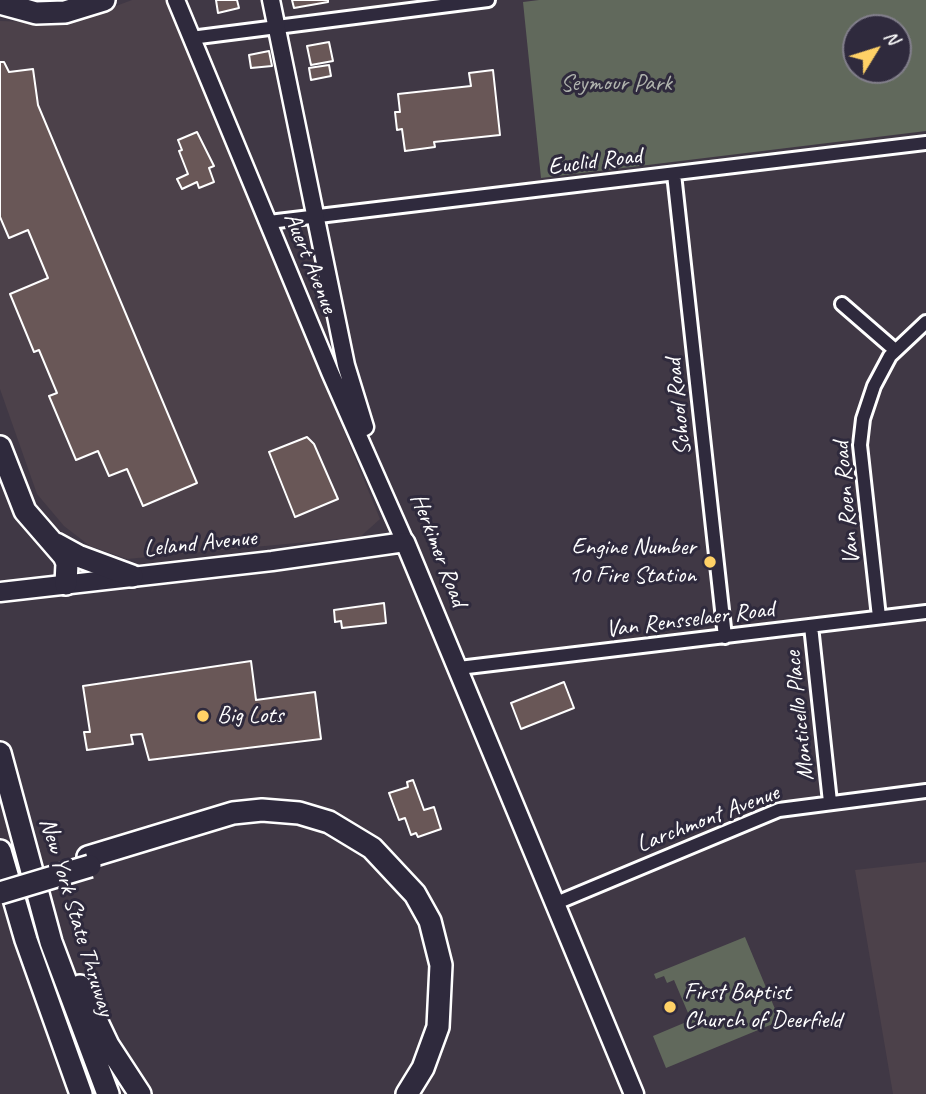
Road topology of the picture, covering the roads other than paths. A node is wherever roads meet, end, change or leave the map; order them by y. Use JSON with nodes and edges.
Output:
{"nodes":[{"id":1,"x":104,"y":0,"type":"edge"},
{"id":2,"x":176,"y":0,"type":"edge"},
{"id":3,"x":271,"y":0,"type":"edge"},
{"id":4,"x":488,"y":0,"type":"edge"},
{"id":5,"x":0,"y":3,"type":"edge"},
{"id":6,"x":276,"y":26,"type":"junction"},
{"id":7,"x":191,"y":38,"type":"junction"},
{"id":8,"x":926,"y":143,"type":"edge"},
{"id":9,"x":674,"y":174,"type":"junction"},
{"id":10,"x":315,"y":216,"type":"junction"},
{"id":11,"x":269,"y":222,"type":"junction"},
{"id":12,"x":842,"y":304,"type":"dead end"},
{"id":13,"x":926,"y":322,"type":"edge"},
{"id":14,"x":895,"y":350,"type":"junction"},
{"id":15,"x":0,"y":447,"type":"edge"},
{"id":16,"x":405,"y":542,"type":"junction"},
{"id":17,"x":55,"y":543,"type":"junction"},
{"id":18,"x":132,"y":576,"type":"junction"},
{"id":19,"x":66,"y":584,"type":"junction"},
{"id":20,"x":8,"y":591,"type":"edge"},
{"id":21,"x":926,"y":612,"type":"edge"},
{"id":22,"x":879,"y":617,"type":"junction"},
{"id":23,"x":811,"y":625,"type":"junction"},
{"id":24,"x":725,"y":637,"type":"junction"},
{"id":25,"x":459,"y":668,"type":"junction"},
{"id":26,"x":0,"y":753,"type":"edge"},
{"id":27,"x":926,"y":791,"type":"edge"},
{"id":28,"x":830,"y":802,"type":"junction"},
{"id":29,"x":0,"y":851,"type":"edge"},
{"id":30,"x":89,"y":862,"type":"junction"},
{"id":31,"x":0,"y":884,"type":"edge"},
{"id":32,"x":0,"y":893,"type":"edge"},
{"id":33,"x":38,"y":897,"type":"junction"},
{"id":34,"x":554,"y":904,"type":"junction"},
{"id":35,"x":81,"y":1094,"type":"edge"},
{"id":36,"x":108,"y":1094,"type":"edge"},
{"id":37,"x":140,"y":1094,"type":"edge"},
{"id":38,"x":393,"y":1094,"type":"edge"},
{"id":39,"x":407,"y":1094,"type":"edge"},
{"id":40,"x":634,"y":1094,"type":"edge"}],
"edges":[{"from":1,"to":5,"type":"highway"},
{"from":2,"to":7,"type":"main road","name":"Auert Avenue"},
{"from":3,"to":6,"type":"main road","name":"Herkimer Road"},
{"from":4,"to":6,"type":"street"},
{"from":6,"to":7,"type":"street"},
{"from":6,"to":10,"type":"main road","name":"Herkimer Road"},
{"from":7,"to":11,"type":"main road","name":"Auert Avenue"},
{"from":8,"to":9,"type":"street","name":"Euclid Road"},
{"from":9,"to":10,"type":"street","name":"Euclid Road"},
{"from":9,"to":24,"type":"street","name":"School Road"},
{"from":10,"to":11,"type":"street","name":"Euclid Road"},
{"from":10,"to":16,"type":"main road","name":"Herkimer Road"},
{"from":11,"to":16,"type":"main road","name":"Auert Avenue"},
{"from":12,"to":14,"type":"street"},
{"from":13,"to":14,"type":"street","name":"Van Roen Road"},
{"from":14,"to":22,"type":"street","name":"Van Roen Road"},
{"from":15,"to":17,"type":"highway"},
{"from":16,"to":18,"type":"main road","name":"Leland Avenue"},
{"from":16,"to":25,"type":"main road","name":"Herkimer Road"},
{"from":17,"to":18,"type":"highway"},
{"from":17,"to":19,"type":"highway"},
{"from":18,"to":19,"type":"main road","name":"Leland Avenue"},
{"from":19,"to":20,"type":"main road","name":"Leland Avenue"},
{"from":21,"to":22,"type":"street","name":"Van Rensselaer Road"},
{"from":22,"to":23,"type":"street","name":"Van Rensselaer Road"},
{"from":23,"to":24,"type":"street","name":"Van Rensselaer Road"},
{"from":23,"to":28,"type":"street","name":"Monticello Place"},
{"from":24,"to":25,"type":"street","name":"Van Rensselaer Road"},
{"from":25,"to":34,"type":"main road","name":"Herkimer Road"},
{"from":26,"to":33,"type":"highway","name":"New York State Thruway"},
{"from":27,"to":28,"type":"street","name":"Larchmont Avenue"},
{"from":28,"to":34,"type":"street","name":"Larchmont Avenue"},
{"from":29,"to":35,"type":"highway","name":"New York State Thruway"},
{"from":30,"to":31,"type":"highway"},
{"from":30,"to":32,"type":"highway","bridge":true},
{"from":30,"to":38,"type":"highway"},
{"from":30,"to":39,"type":"highway"},
{"from":33,"to":36,"type":"highway","name":"New York State Thruway"},
{"from":33,"to":37,"type":"highway"},
{"from":34,"to":40,"type":"main road","name":"Herkimer Road"}]}
